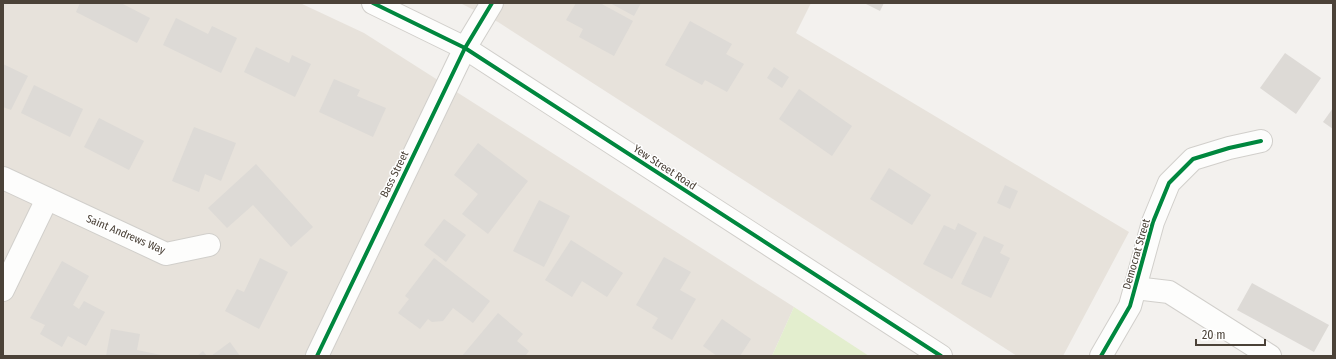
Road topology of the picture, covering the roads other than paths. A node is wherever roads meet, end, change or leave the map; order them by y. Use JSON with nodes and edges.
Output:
{"nodes":[{"id":1,"x":373,"y":3,"type":"edge"},
{"id":2,"x":492,"y":3,"type":"edge"},
{"id":3,"x":464,"y":48,"type":"junction"},
{"id":4,"x":1261,"y":141,"type":"dead end"},
{"id":5,"x":3,"y":178,"type":"edge"},
{"id":6,"x":47,"y":199,"type":"junction"},
{"id":7,"x":209,"y":245,"type":"dead end"},
{"id":8,"x":1135,"y":288,"type":"junction"},
{"id":9,"x":3,"y":290,"type":"edge"},
{"id":10,"x":317,"y":356,"type":"edge"},
{"id":11,"x":941,"y":356,"type":"edge"},
{"id":12,"x":1101,"y":356,"type":"edge"},
{"id":13,"x":1270,"y":356,"type":"edge"}],
"edges":[{"from":1,"to":3,"type":"street","name":"Yew Street Road"},
{"from":2,"to":3,"type":"street","name":"Bass Street"},
{"from":3,"to":10,"type":"street","name":"Bass Street"},
{"from":3,"to":11,"type":"street","name":"Yew Street Road"},
{"from":4,"to":8,"type":"street","name":"Democrat Street"},
{"from":5,"to":6,"type":"street","name":"Saint Andrews Way"},
{"from":6,"to":7,"type":"street","name":"Saint Andrews Way"},
{"from":6,"to":9,"type":"street"},
{"from":8,"to":12,"type":"street","name":"Democrat Street"},
{"from":8,"to":13,"type":"street"}]}
